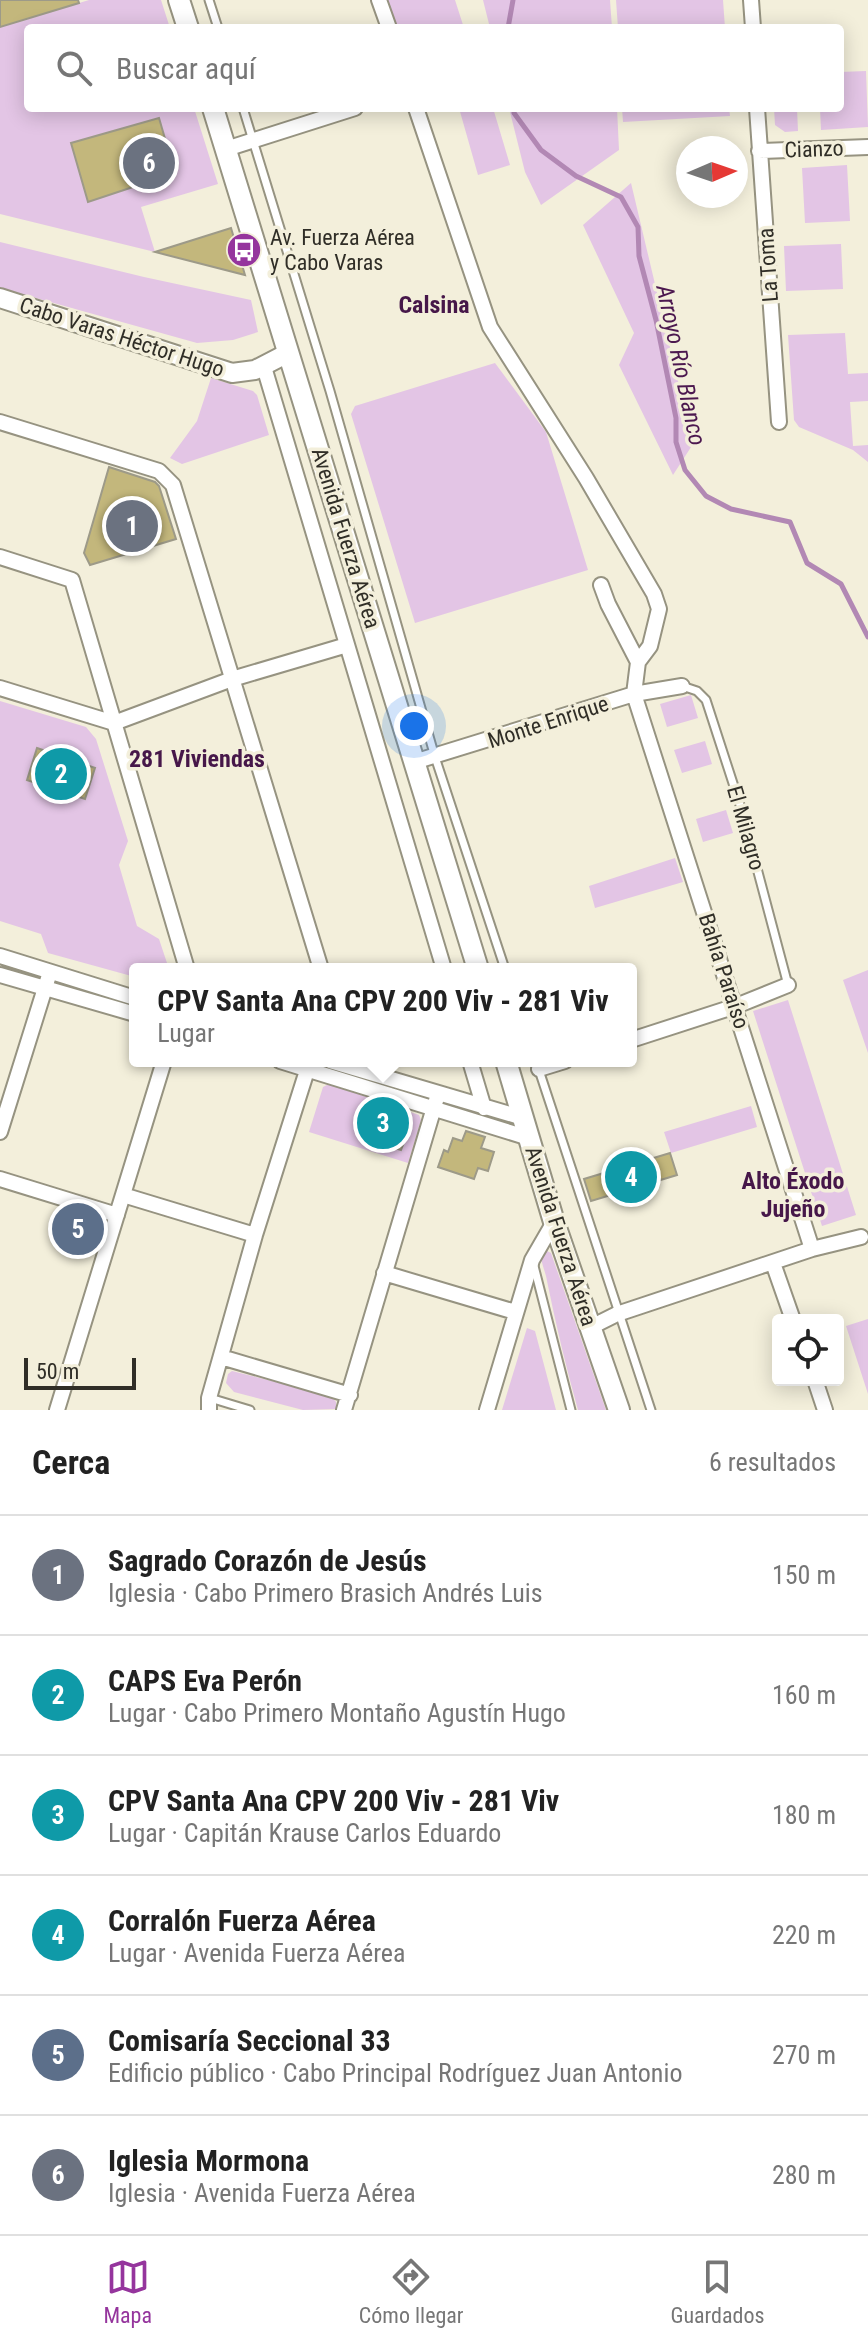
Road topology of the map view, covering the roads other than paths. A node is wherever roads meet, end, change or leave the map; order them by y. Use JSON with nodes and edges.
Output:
{"nodes":[{"id":1,"x":179,"y":0,"type":"edge"},
{"id":2,"x":209,"y":0,"type":"edge"},
{"id":3,"x":379,"y":0,"type":"edge"},
{"id":4,"x":751,"y":0,"type":"edge"},
{"id":5,"x":187,"y":24,"type":"edge"},
{"id":6,"x":217,"y":24,"type":"edge"},
{"id":7,"x":388,"y":24,"type":"edge"},
{"id":8,"x":753,"y":24,"type":"edge"},
{"id":9,"x":214,"y":112,"type":"edge"},
{"id":10,"x":244,"y":112,"type":"edge"},
{"id":11,"x":343,"y":112,"type":"edge"},
{"id":12,"x":417,"y":112,"type":"edge"},
{"id":13,"x":757,"y":112,"type":"edge"},
{"id":14,"x":253,"y":141,"type":"junction"},
{"id":15,"x":868,"y":147,"type":"edge"},
{"id":16,"x":226,"y":149,"type":"junction"},
{"id":17,"x":759,"y":151,"type":"junction"},
{"id":18,"x":0,"y":298,"type":"edge"},
{"id":19,"x":288,"y":353,"type":"junction"},
{"id":20,"x":264,"y":367,"type":"junction"},
{"id":21,"x":0,"y":422,"type":"edge"},
{"id":22,"x":779,"y":422,"type":"dead end"},
{"id":23,"x":0,"y":557,"type":"edge"},
{"id":24,"x":601,"y":585,"type":"dead end"},
{"id":25,"x":347,"y":645,"type":"junction"},
{"id":26,"x":638,"y":662,"type":"junction"},
{"id":27,"x":232,"y":679,"type":"junction"},
{"id":28,"x":682,"y":686,"type":"joint"},
{"id":29,"x":0,"y":688,"type":"edge"},
{"id":30,"x":634,"y":694,"type":"junction"},
{"id":31,"x":114,"y":723,"type":"junction"},
{"id":32,"x":435,"y":757,"type":"junction"},
{"id":33,"x":414,"y":762,"type":"junction"},
{"id":34,"x":0,"y":956,"type":"edge"},
{"id":35,"x":185,"y":963,"type":"edge"},
{"id":36,"x":319,"y":963,"type":"edge"},
{"id":37,"x":442,"y":963,"type":"edge"},
{"id":38,"x":476,"y":963,"type":"edge"},
{"id":39,"x":503,"y":963,"type":"edge"},
{"id":40,"x":50,"y":972,"type":"junction"},
{"id":41,"x":0,"y":975,"type":"edge"},
{"id":42,"x":788,"y":985,"type":"joint"},
{"id":43,"x":44,"y":988,"type":"junction"},
{"id":44,"x":129,"y":996,"type":"edge"},
{"id":45,"x":736,"y":1006,"type":"junction"},
{"id":46,"x":129,"y":1012,"type":"edge"},
{"id":47,"x":637,"y":1038,"type":"edge"},
{"id":48,"x":162,"y":1067,"type":"edge"},
{"id":49,"x":308,"y":1067,"type":"edge"},
{"id":50,"x":325,"y":1067,"type":"edge"},
{"id":51,"x":472,"y":1067,"type":"edge"},
{"id":52,"x":508,"y":1067,"type":"edge"},
{"id":53,"x":538,"y":1067,"type":"edge"},
{"id":54,"x":349,"y":1070,"type":"edge"},
{"id":55,"x":436,"y":1101,"type":"junction"},
{"id":56,"x":484,"y":1108,"type":"junction"},
{"id":57,"x":526,"y":1128,"type":"junction"},
{"id":58,"x":0,"y":1132,"type":"edge"},
{"id":59,"x":0,"y":1179,"type":"edge"},
{"id":60,"x":123,"y":1195,"type":"junction"},
{"id":61,"x":117,"y":1215,"type":"junction"},
{"id":62,"x":554,"y":1222,"type":"junction"},
{"id":63,"x":255,"y":1235,"type":"junction"},
{"id":64,"x":864,"y":1238,"type":"edge"},
{"id":65,"x":812,"y":1249,"type":"junction"},
{"id":66,"x":532,"y":1260,"type":"junction"},
{"id":67,"x":773,"y":1263,"type":"junction"},
{"id":68,"x":384,"y":1273,"type":"junction"},
{"id":69,"x":515,"y":1312,"type":"junction"},
{"id":70,"x":617,"y":1314,"type":"junction"},
{"id":71,"x":791,"y":1314,"type":"edge"},
{"id":72,"x":591,"y":1327,"type":"junction"},
{"id":73,"x":221,"y":1357,"type":"junction"},
{"id":74,"x":817,"y":1386,"type":"edge"},
{"id":75,"x":350,"y":1395,"type":"junction"},
{"id":76,"x":209,"y":1404,"type":"edge"},
{"id":77,"x":57,"y":1410,"type":"edge"},
{"id":78,"x":250,"y":1410,"type":"edge"},
{"id":79,"x":344,"y":1410,"type":"edge"},
{"id":80,"x":487,"y":1410,"type":"edge"},
{"id":81,"x":571,"y":1410,"type":"edge"},
{"id":82,"x":619,"y":1410,"type":"edge"},
{"id":83,"x":651,"y":1410,"type":"edge"},
{"id":84,"x":825,"y":1410,"type":"edge"}],
"edges":[{"from":1,"to":5,"type":"main road"},
{"from":2,"to":6,"type":"lane"},
{"from":3,"to":7,"type":"street"},
{"from":4,"to":8,"type":"street"},
{"from":9,"to":16,"type":"main road","name":"Avenida Fuerza Aérea"},
{"from":10,"to":14,"type":"lane"},
{"from":11,"to":14,"type":"street"},
{"from":12,"to":26,"type":"street"},
{"from":13,"to":17,"type":"street","name":"La Toma"},
{"from":14,"to":16,"type":"street"},
{"from":14,"to":32,"type":"lane"},
{"from":15,"to":17,"type":"street","name":"Cianzo"},
{"from":16,"to":19,"type":"main road","name":"Avenida Fuerza Aérea"},
{"from":17,"to":22,"type":"street","name":"La Toma"},
{"from":18,"to":20,"type":"street","name":"Cabo Varas Héctor Hugo"},
{"from":19,"to":20,"type":"street","name":"Cabo Varas Héctor Hugo"},
{"from":19,"to":33,"type":"main road","name":"Avenida Fuerza Aérea"},
{"from":20,"to":25,"type":"street"},
{"from":21,"to":27,"type":"street"},
{"from":23,"to":31,"type":"street"},
{"from":24,"to":26,"type":"street"},
{"from":25,"to":27,"type":"street"},
{"from":25,"to":37,"type":"street"},
{"from":26,"to":30,"type":"street"},
{"from":27,"to":31,"type":"street"},
{"from":27,"to":36,"type":"street"},
{"from":28,"to":30,"type":"street","name":"Monte Enrique"},
{"from":28,"to":42,"type":"lane","name":"El Milagro"},
{"from":29,"to":31,"type":"street"},
{"from":30,"to":32,"type":"street","name":"Monte Enrique"},
{"from":30,"to":45,"type":"street","name":"Bahía Paraíso"},
{"from":31,"to":35,"type":"street"},
{"from":32,"to":33,"type":"street","name":"Monte Enrique"},
{"from":32,"to":39,"type":"lane"},
{"from":33,"to":38,"type":"main road","name":"Avenida Fuerza Aérea"},
{"from":34,"to":40,"type":"street"},
{"from":40,"to":43,"type":"street"},
{"from":40,"to":44,"type":"street"},
{"from":41,"to":43,"type":"street"},
{"from":42,"to":45,"type":"street"},
{"from":43,"to":46,"type":"street"},
{"from":43,"to":58,"type":"street"},
{"from":45,"to":47,"type":"street"},
{"from":45,"to":65,"type":"street","name":"Bahía Paraíso"},
{"from":48,"to":60,"type":"street"},
{"from":49,"to":63,"type":"street"},
{"from":50,"to":54,"type":"street"},
{"from":51,"to":56,"type":"street"},
{"from":52,"to":57,"type":"main road","name":"Avenida Fuerza Aérea"},
{"from":53,"to":70,"type":"lane"},
{"from":54,"to":55,"type":"street"},
{"from":55,"to":56,"type":"street"},
{"from":55,"to":57,"type":"street"},
{"from":55,"to":68,"type":"street"},
{"from":56,"to":57,"type":"street"},
{"from":57,"to":62,"type":"main road","name":"Avenida Fuerza Aérea"},
{"from":59,"to":61,"type":"street"},
{"from":60,"to":61,"type":"street"},
{"from":60,"to":63,"type":"street"},
{"from":61,"to":77,"type":"street"},
{"from":62,"to":66,"type":"street"},
{"from":62,"to":72,"type":"main road","name":"Avenida Fuerza Aérea"},
{"from":63,"to":73,"type":"street"},
{"from":64,"to":65,"type":"street"},
{"from":65,"to":67,"type":"street"},
{"from":66,"to":69,"type":"street"},
{"from":66,"to":81,"type":"lane"},
{"from":67,"to":70,"type":"street"},
{"from":67,"to":71,"type":"street"},
{"from":68,"to":69,"type":"street"},
{"from":68,"to":75,"type":"street"},
{"from":69,"to":80,"type":"street"},
{"from":70,"to":72,"type":"street"},
{"from":70,"to":83,"type":"lane"},
{"from":72,"to":82,"type":"main road","name":"Avenida Fuerza Aérea"},
{"from":73,"to":75,"type":"street"},
{"from":73,"to":76,"type":"street"},
{"from":74,"to":84,"type":"street"},
{"from":75,"to":79,"type":"street"},
{"from":76,"to":78,"type":"lane"}]}
